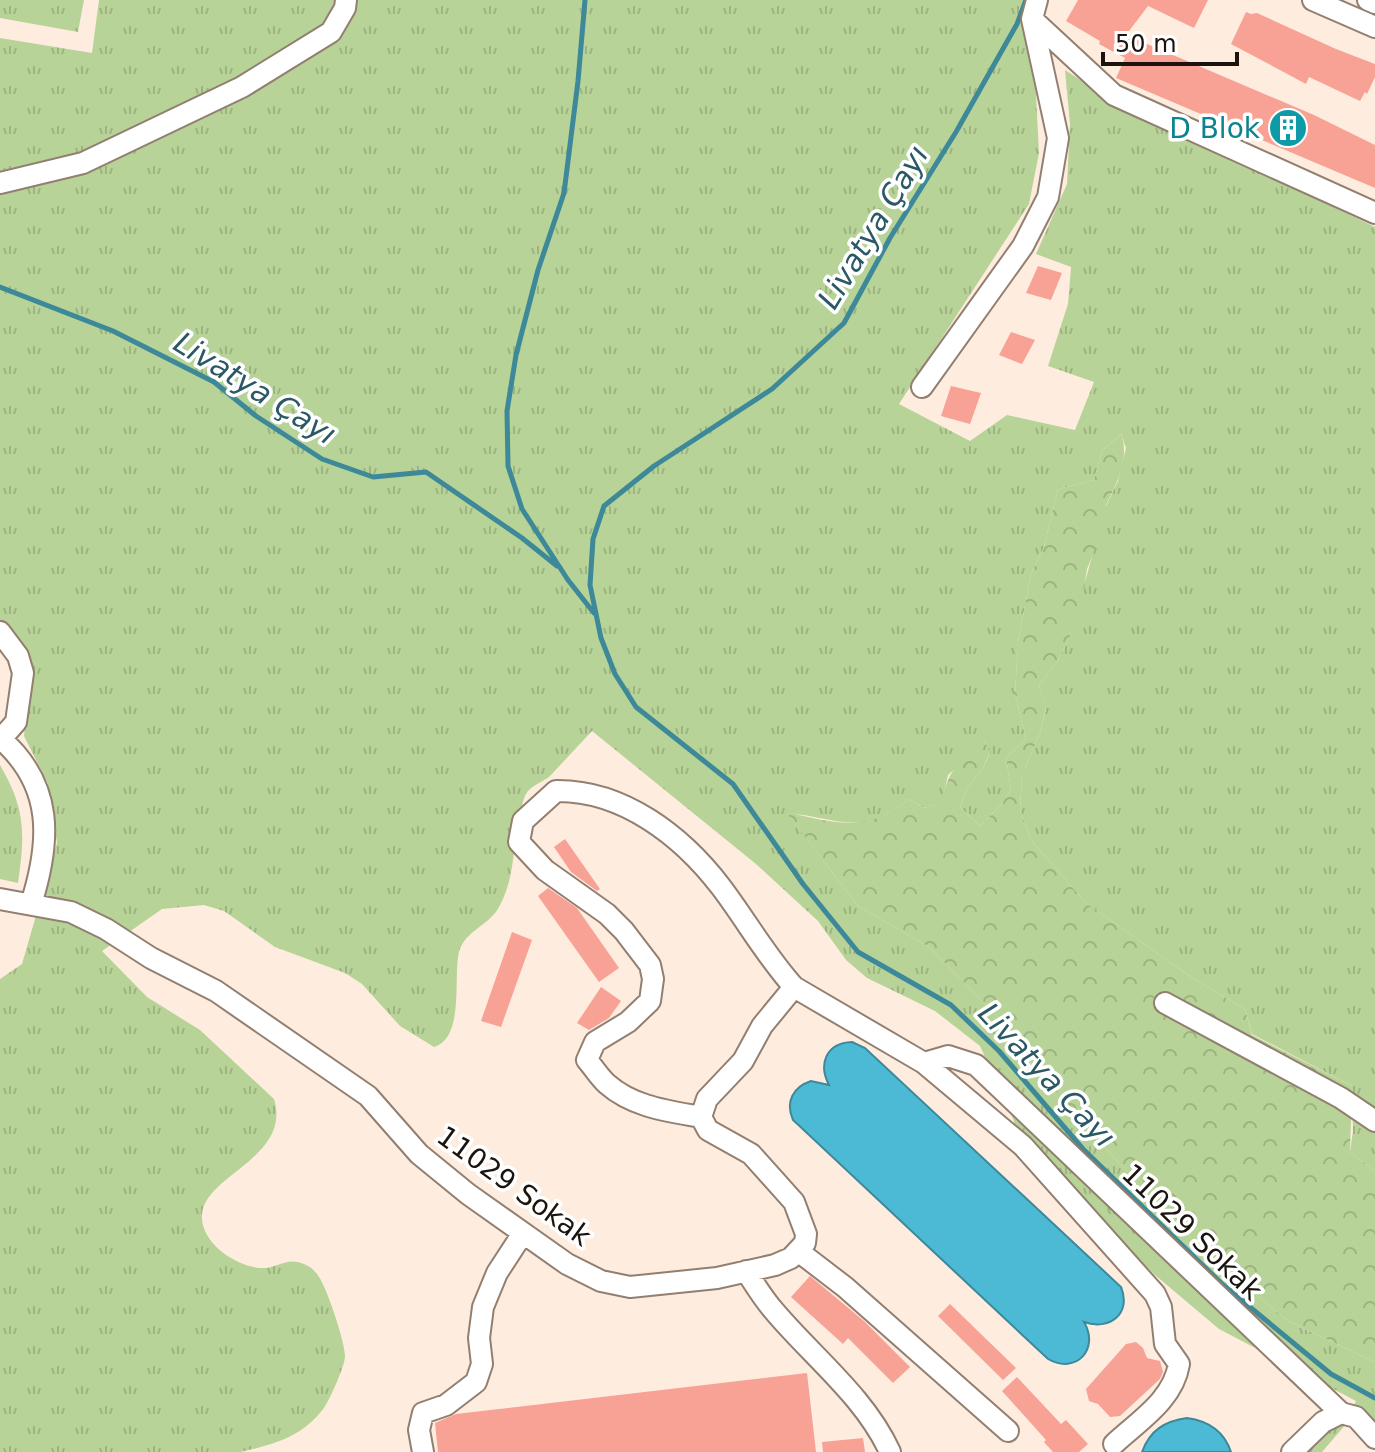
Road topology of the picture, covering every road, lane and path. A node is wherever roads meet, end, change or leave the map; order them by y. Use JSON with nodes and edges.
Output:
{"nodes":[{"id":1,"x":346,"y":0,"type":"edge"},
{"id":2,"x":1313,"y":0,"type":"edge"},
{"id":3,"x":1368,"y":0,"type":"edge"},
{"id":4,"x":1375,"y":3,"type":"edge"},
{"id":5,"x":1035,"y":9,"type":"edge"},
{"id":6,"x":1375,"y":27,"type":"edge"},
{"id":7,"x":0,"y":183,"type":"edge"},
{"id":8,"x":1375,"y":213,"type":"edge"},
{"id":9,"x":922,"y":387,"type":"dead end"},
{"id":10,"x":0,"y":632,"type":"edge"},
{"id":11,"x":1,"y":738,"type":"edge"},
{"id":12,"x":0,"y":899,"type":"edge"},
{"id":13,"x":31,"y":904,"type":"junction"},
{"id":14,"x":794,"y":987,"type":"junction"},
{"id":15,"x":1165,"y":1003,"type":"dead end"},
{"id":16,"x":924,"y":1063,"type":"junction"},
{"id":17,"x":701,"y":1117,"type":"junction"},
{"id":18,"x":1375,"y":1121,"type":"edge"},
{"id":19,"x":523,"y":1233,"type":"junction"},
{"id":20,"x":798,"y":1251,"type":"junction"},
{"id":21,"x":746,"y":1271,"type":"junction"},
{"id":22,"x":1341,"y":1413,"type":"junction"},
{"id":23,"x":1008,"y":1431,"type":"dead end"},
{"id":24,"x":1375,"y":1438,"type":"edge"},
{"id":25,"x":1114,"y":1444,"type":"dead end"},
{"id":26,"x":423,"y":1452,"type":"edge"},
{"id":27,"x":890,"y":1452,"type":"edge"},
{"id":28,"x":1292,"y":1452,"type":"edge"}],
"edges":[{"from":1,"to":7,"type":"street"},
{"from":2,"to":6,"type":"street"},
{"from":3,"to":4,"type":"street"},
{"from":5,"to":8,"type":"street"},
{"from":5,"to":9,"type":"street"},
{"from":10,"to":11,"type":"street"},
{"from":11,"to":13,"type":"street"},
{"from":12,"to":13,"type":"street","name":"11029 Sokak"},
{"from":13,"to":19,"type":"street","name":"11029 Sokak"},
{"from":14,"to":16,"type":"street"},
{"from":14,"to":17,"type":"street"},
{"from":14,"to":17,"type":"street"},
{"from":15,"to":18,"type":"street"},
{"from":16,"to":22,"type":"street","name":"11029 Sokak"},
{"from":16,"to":25,"type":"street"},
{"from":17,"to":20,"type":"street"},
{"from":19,"to":21,"type":"street","name":"11029 Sokak"},
{"from":19,"to":26,"type":"street"},
{"from":20,"to":21,"type":"street","name":"11029 Sokak"},
{"from":20,"to":23,"type":"street"},
{"from":21,"to":27,"type":"street"},
{"from":22,"to":24,"type":"street","name":"11029 Sokak"},
{"from":22,"to":28,"type":"street"}]}
